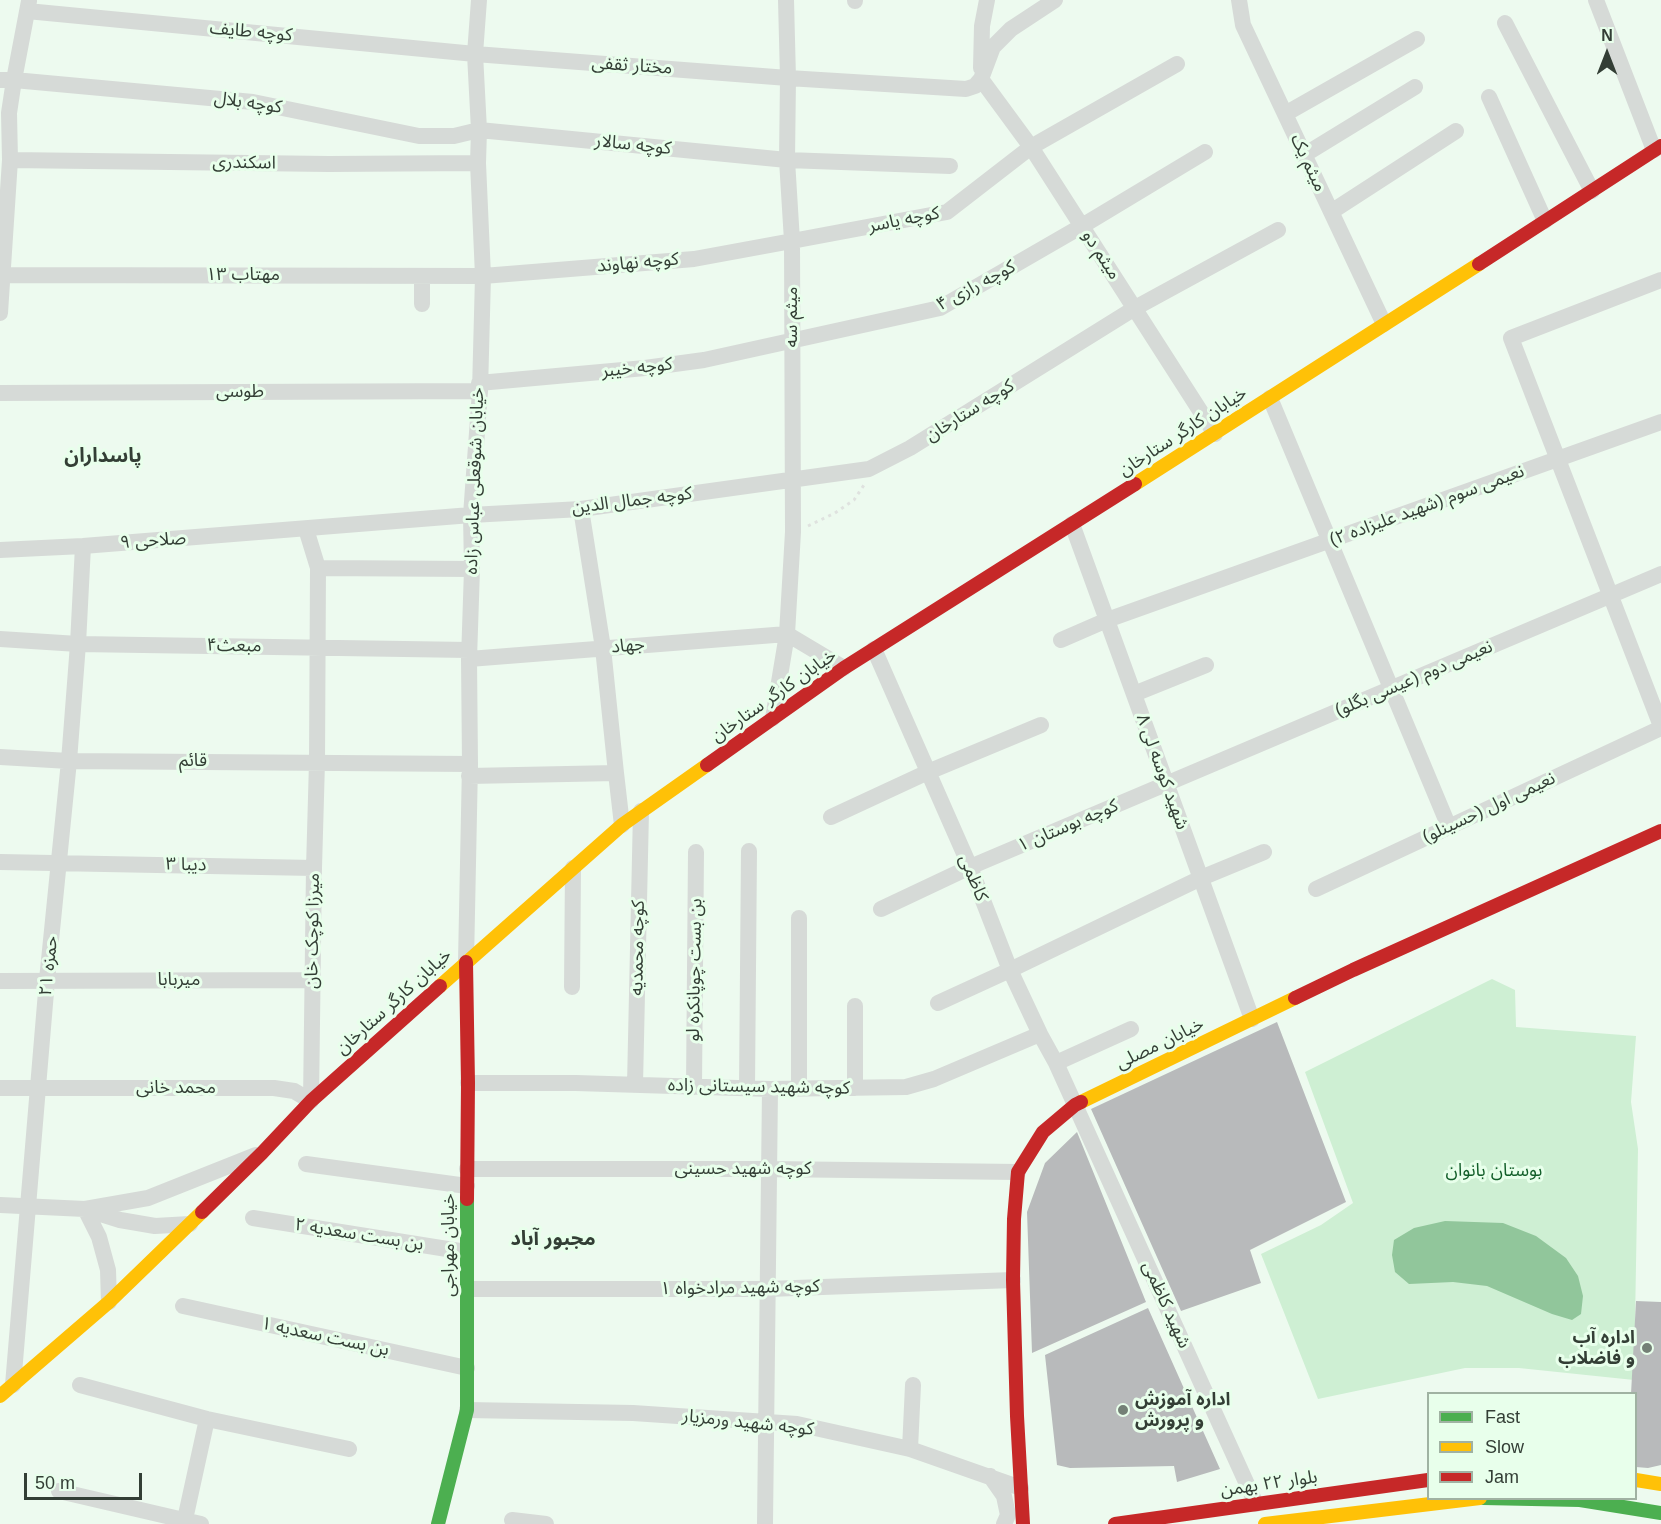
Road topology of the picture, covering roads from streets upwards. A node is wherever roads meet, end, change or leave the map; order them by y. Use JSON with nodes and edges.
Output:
{"nodes":[{"id":1,"x":479,"y":0,"type":"edge"},
{"id":2,"x":786,"y":0,"type":"edge"},
{"id":3,"x":987,"y":0,"type":"edge"},
{"id":4,"x":1054,"y":0,"type":"edge"},
{"id":5,"x":1239,"y":0,"type":"edge"},
{"id":6,"x":1596,"y":0,"type":"edge"},
{"id":7,"x":28,"y":5,"type":"edge"},
{"id":8,"x":1506,"y":24,"type":"dead end"},
{"id":9,"x":1417,"y":39,"type":"dead end"},
{"id":10,"x":475,"y":54,"type":"junction"},
{"id":11,"x":1177,"y":64,"type":"dead end"},
{"id":12,"x":788,"y":78,"type":"junction"},
{"id":13,"x":981,"y":79,"type":"junction"},
{"id":14,"x":7,"y":80,"type":"edge"},
{"id":15,"x":1415,"y":87,"type":"dead end"},
{"id":16,"x":1489,"y":97,"type":"dead end"},
{"id":17,"x":1285,"y":114,"type":"junction"},
{"id":18,"x":479,"y":130,"type":"junction"},
{"id":19,"x":1456,"y":130,"type":"dead end"},
{"id":20,"x":1031,"y":147,"type":"junction"},
{"id":21,"x":1658,"y":148,"type":"edge"},
{"id":22,"x":1205,"y":152,"type":"dead end"},
{"id":23,"x":1304,"y":155,"type":"junction"},
{"id":24,"x":10,"y":160,"type":"junction"},
{"id":25,"x":787,"y":160,"type":"junction"},
{"id":26,"x":478,"y":163,"type":"junction"},
{"id":27,"x":950,"y":166,"type":"dead end"},
{"id":28,"x":1592,"y":191,"type":"junction"},
{"id":29,"x":1331,"y":212,"type":"junction"},
{"id":30,"x":1545,"y":221,"type":"junction"},
{"id":31,"x":1082,"y":226,"type":"junction"},
{"id":32,"x":1278,"y":230,"type":"dead end"},
{"id":33,"x":2,"y":235,"type":"edge"},
{"id":34,"x":792,"y":241,"type":"junction"},
{"id":35,"x":3,"y":274,"type":"junction"},
{"id":36,"x":422,"y":276,"type":"junction"},
{"id":37,"x":483,"y":276,"type":"junction"},
{"id":38,"x":1661,"y":280,"type":"edge"},
{"id":39,"x":422,"y":304,"type":"dead end"},
{"id":40,"x":1135,"y":308,"type":"junction"},
{"id":41,"x":0,"y":313,"type":"edge"},
{"id":42,"x":1384,"y":324,"type":"junction"},
{"id":43,"x":792,"y":340,"type":"junction"},
{"id":44,"x":480,"y":387,"type":"junction"},
{"id":45,"x":0,"y":393,"type":"edge"},
{"id":46,"x":1270,"y":398,"type":"junction"},
{"id":47,"x":1661,"y":422,"type":"edge"},
{"id":48,"x":1215,"y":434,"type":"junction"},
{"id":49,"x":1558,"y":459,"type":"junction"},
{"id":50,"x":792,"y":479,"type":"junction"},
{"id":51,"x":581,"y":509,"type":"junction"},
{"id":52,"x":471,"y":515,"type":"junction"},
{"id":53,"x":1072,"y":524,"type":"junction"},
{"id":54,"x":306,"y":529,"type":"junction"},
{"id":55,"x":1330,"y":540,"type":"junction"},
{"id":56,"x":83,"y":546,"type":"junction"},
{"id":57,"x":0,"y":550,"type":"edge"},
{"id":58,"x":318,"y":568,"type":"junction"},
{"id":59,"x":472,"y":569,"type":"junction"},
{"id":60,"x":1661,"y":574,"type":"edge"},
{"id":61,"x":1610,"y":595,"type":"junction"},
{"id":62,"x":1107,"y":620,"type":"junction"},
{"id":63,"x":787,"y":634,"type":"junction"},
{"id":64,"x":0,"y":639,"type":"edge"},
{"id":65,"x":1061,"y":640,"type":"dead end"},
{"id":66,"x":78,"y":644,"type":"junction"},
{"id":67,"x":319,"y":647,"type":"junction"},
{"id":68,"x":603,"y":648,"type":"junction"},
{"id":69,"x":873,"y":649,"type":"junction"},
{"id":70,"x":469,"y":654,"type":"junction"},
{"id":71,"x":1206,"y":664,"type":"dead end"},
{"id":72,"x":844,"y":668,"type":"junction"},
{"id":73,"x":1391,"y":688,"type":"junction"},
{"id":74,"x":1134,"y":694,"type":"junction"},
{"id":75,"x":773,"y":718,"type":"junction"},
{"id":76,"x":1041,"y":724,"type":"dead end"},
{"id":77,"x":1661,"y":727,"type":"edge"},
{"id":78,"x":0,"y":757,"type":"edge"},
{"id":79,"x":69,"y":761,"type":"junction"},
{"id":80,"x":318,"y":762,"type":"junction"},
{"id":81,"x":469,"y":770,"type":"junction"},
{"id":82,"x":928,"y":772,"type":"junction"},
{"id":83,"x":616,"y":773,"type":"junction"},
{"id":84,"x":1167,"y":784,"type":"junction"},
{"id":85,"x":641,"y":812,"type":"junction"},
{"id":86,"x":831,"y":817,"type":"dead end"},
{"id":87,"x":622,"y":825,"type":"junction"},
{"id":88,"x":1449,"y":827,"type":"junction"},
{"id":89,"x":1661,"y":831,"type":"edge"},
{"id":90,"x":749,"y":851,"type":"dead end"},
{"id":91,"x":696,"y":852,"type":"dead end"},
{"id":92,"x":1264,"y":852,"type":"dead end"},
{"id":93,"x":0,"y":862,"type":"edge"},
{"id":94,"x":59,"y":863,"type":"junction"},
{"id":95,"x":970,"y":867,"type":"junction"},
{"id":96,"x":314,"y":868,"type":"junction"},
{"id":97,"x":573,"y":868,"type":"junction"},
{"id":98,"x":1201,"y":878,"type":"junction"},
{"id":99,"x":1316,"y":889,"type":"dead end"},
{"id":100,"x":881,"y":909,"type":"dead end"},
{"id":101,"x":799,"y":918,"type":"dead end"},
{"id":102,"x":466,"y":962,"type":"junction"},
{"id":103,"x":1010,"y":970,"type":"junction"},
{"id":104,"x":47,"y":980,"type":"junction"},
{"id":105,"x":312,"y":980,"type":"junction"},
{"id":106,"x":0,"y":981,"type":"edge"},
{"id":107,"x":573,"y":987,"type":"dead end"},
{"id":108,"x":938,"y":1003,"type":"dead end"},
{"id":109,"x":855,"y":1006,"type":"dead end"},
{"id":110,"x":1252,"y":1019,"type":"junction"},
{"id":111,"x":1131,"y":1029,"type":"dead end"},
{"id":112,"x":1040,"y":1034,"type":"junction"},
{"id":113,"x":1056,"y":1063,"type":"junction"},
{"id":114,"x":468,"y":1083,"type":"junction"},
{"id":115,"x":634,"y":1085,"type":"junction"},
{"id":116,"x":694,"y":1087,"type":"junction"},
{"id":117,"x":0,"y":1088,"type":"edge"},
{"id":118,"x":747,"y":1088,"type":"junction"},
{"id":119,"x":799,"y":1088,"type":"junction"},
{"id":120,"x":855,"y":1088,"type":"junction"},
{"id":121,"x":38,"y":1089,"type":"junction"},
{"id":122,"x":770,"y":1089,"type":"junction"},
{"id":123,"x":311,"y":1101,"type":"junction"},
{"id":124,"x":1075,"y":1105,"type":"junction"},
{"id":125,"x":262,"y":1153,"type":"junction"},
{"id":126,"x":306,"y":1164,"type":"dead end"},
{"id":127,"x":467,"y":1169,"type":"junction"},
{"id":128,"x":769,"y":1169,"type":"junction"},
{"id":129,"x":1018,"y":1172,"type":"junction"},
{"id":130,"x":467,"y":1186,"type":"junction"},
{"id":131,"x":0,"y":1205,"type":"edge"},
{"id":132,"x":28,"y":1207,"type":"junction"},
{"id":133,"x":85,"y":1209,"type":"junction"},
{"id":134,"x":253,"y":1218,"type":"dead end"},
{"id":135,"x":190,"y":1224,"type":"junction"},
{"id":136,"x":466,"y":1252,"type":"junction"},
{"id":137,"x":1013,"y":1280,"type":"junction"},
{"id":138,"x":466,"y":1289,"type":"junction"},
{"id":139,"x":768,"y":1289,"type":"junction"},
{"id":140,"x":109,"y":1302,"type":"junction"},
{"id":141,"x":183,"y":1306,"type":"dead end"},
{"id":142,"x":467,"y":1368,"type":"junction"},
{"id":143,"x":80,"y":1385,"type":"dead end"},
{"id":144,"x":913,"y":1385,"type":"dead end"},
{"id":145,"x":6,"y":1390,"type":"edge"},
{"id":146,"x":467,"y":1410,"type":"junction"},
{"id":147,"x":207,"y":1419,"type":"junction"},
{"id":148,"x":767,"y":1422,"type":"junction"},
{"id":149,"x":350,"y":1449,"type":"dead end"},
{"id":150,"x":910,"y":1449,"type":"junction"},
{"id":151,"x":989,"y":1476,"type":"junction"},
{"id":152,"x":1427,"y":1480,"type":"edge"},
{"id":153,"x":1637,"y":1480,"type":"edge"},
{"id":154,"x":1661,"y":1484,"type":"edge"},
{"id":155,"x":1021,"y":1488,"type":"junction"},
{"id":156,"x":59,"y":1491,"type":"dead end"},
{"id":157,"x":1465,"y":1500,"type":"edge"},
{"id":158,"x":1580,"y":1500,"type":"edge"},
{"id":159,"x":1256,"y":1504,"type":"junction"},
{"id":160,"x":1661,"y":1513,"type":"edge"},
{"id":161,"x":512,"y":1520,"type":"dead end"},
{"id":162,"x":190,"y":1523,"type":"edge"},
{"id":163,"x":438,"y":1524,"type":"edge"},
{"id":164,"x":546,"y":1524,"type":"edge"},
{"id":165,"x":765,"y":1524,"type":"edge"},
{"id":166,"x":1004,"y":1524,"type":"edge"},
{"id":167,"x":1023,"y":1524,"type":"edge"},
{"id":168,"x":1115,"y":1524,"type":"edge"},
{"id":169,"x":1265,"y":1524,"type":"edge"}],
"edges":[{"from":1,"to":10,"type":"street","name":"خیابان شوقعلی عباس زاده"},
{"from":2,"to":12,"type":"street","name":"میثم سه"},
{"from":3,"to":13,"type":"street"},
{"from":4,"to":13,"type":"street"},
{"from":5,"to":17,"type":"street","name":"میثم یک"},
{"from":6,"to":21,"type":"street"},
{"from":7,"to":10,"type":"street","name":"کوچه طایف"},
{"from":7,"to":14,"type":"street"},
{"from":8,"to":28,"type":"street"},
{"from":9,"to":17,"type":"street"},
{"from":10,"to":12,"type":"street","name":"مختار ثقفی"},
{"from":10,"to":18,"type":"street","name":"خیابان شوقعلی عباس زاده"},
{"from":11,"to":20,"type":"street","name":"کوچه یاسر"},
{"from":12,"to":13,"type":"street","name":"مختار ثقفی"},
{"from":12,"to":25,"type":"street","name":"میثم سه"},
{"from":13,"to":20,"type":"street","name":"میثم دو"},
{"from":14,"to":18,"type":"street","name":"کوچه بلال"},
{"from":14,"to":24,"type":"street"},
{"from":15,"to":23,"type":"street"},
{"from":16,"to":30,"type":"street"},
{"from":17,"to":23,"type":"street","name":"میثم یک"},
{"from":18,"to":25,"type":"street","name":"کوچه سالار"},
{"from":18,"to":26,"type":"street","name":"خیابان شوقعلی عباس زاده"},
{"from":19,"to":29,"type":"street"},
{"from":20,"to":31,"type":"street","name":"میثم دو"},
{"from":20,"to":34,"type":"street","name":"کوچه یاسر"},
{"from":21,"to":28,"type":"street","name":"خیابان کارگر ستارخان"},
{"from":22,"to":31,"type":"street","name":"کوچه رازی ۴"},
{"from":23,"to":29,"type":"street","name":"میثم یک"},
{"from":24,"to":26,"type":"street","name":"اسکندری"},
{"from":24,"to":33,"type":"street"},
{"from":25,"to":27,"type":"street","name":"کوچه سالار"},
{"from":25,"to":34,"type":"street","name":"میثم سه"},
{"from":26,"to":37,"type":"street","name":"خیابان شوقعلی عباس زاده"},
{"from":28,"to":30,"type":"street","name":"خیابان کارگر ستارخان"},
{"from":29,"to":42,"type":"street","name":"میثم یک"},
{"from":30,"to":42,"type":"street","name":"خیابان کارگر ستارخان"},
{"from":31,"to":40,"type":"street","name":"میثم دو"},
{"from":31,"to":43,"type":"street","name":"کوچه رازی ۴"},
{"from":32,"to":40,"type":"street","name":"کوچه ستارخان"},
{"from":33,"to":35,"type":"street"},
{"from":34,"to":37,"type":"street","name":"کوچه نهاوند"},
{"from":34,"to":43,"type":"street","name":"میثم سه"},
{"from":35,"to":36,"type":"street","name":"مهتاب ۱۳"},
{"from":35,"to":41,"type":"street"},
{"from":36,"to":37,"type":"street","name":"مهتاب ۱۳"},
{"from":36,"to":39,"type":"street"},
{"from":37,"to":44,"type":"street","name":"خیابان شوقعلی عباس زاده"},
{"from":38,"to":49,"type":"street"},
{"from":40,"to":48,"type":"street","name":"میثم دو"},
{"from":40,"to":50,"type":"street","name":"کوچه ستارخان"},
{"from":42,"to":46,"type":"street","name":"خیابان کارگر ستارخان"},
{"from":43,"to":44,"type":"street","name":"کوچه خیبر"},
{"from":43,"to":50,"type":"street","name":"میثم سه"},
{"from":44,"to":45,"type":"street","name":"طوسی"},
{"from":44,"to":52,"type":"street","name":"خیابان شوقعلی عباس زاده"},
{"from":46,"to":48,"type":"street","name":"خیابان کارگر ستارخان"},
{"from":46,"to":55,"type":"street"},
{"from":47,"to":49,"type":"street","name":"نعیمی سوم (شهید علیزاده ۲)"},
{"from":48,"to":53,"type":"street","name":"خیابان کارگر ستارخان"},
{"from":49,"to":55,"type":"street","name":"نعیمی سوم (شهید علیزاده ۲)"},
{"from":49,"to":61,"type":"street"},
{"from":50,"to":51,"type":"street","name":"کوچه جمال الدین"},
{"from":50,"to":63,"type":"street","name":"میثم سه"},
{"from":51,"to":52,"type":"street","name":"کوچه جمال الدین"},
{"from":51,"to":68,"type":"street"},
{"from":52,"to":54,"type":"street","name":"کوچه جمال الدین"},
{"from":52,"to":59,"type":"street","name":"خیابان شوقعلی عباس زاده"},
{"from":53,"to":62,"type":"street","name":"شهید کوسه لی ۸"},
{"from":53,"to":69,"type":"street","name":"خیابان کارگر ستارخان"},
{"from":54,"to":56,"type":"street","name":"صلاحی ۹"},
{"from":54,"to":58,"type":"street","name":"میرزا کوچک خان"},
{"from":55,"to":62,"type":"street","name":"نعیمی سوم (شهید علیزاده ۲)"},
{"from":55,"to":73,"type":"street"},
{"from":56,"to":57,"type":"street","name":"صلاحی ۹"},
{"from":56,"to":66,"type":"street","name":"حمزه ۲۱"},
{"from":58,"to":59,"type":"street"},
{"from":58,"to":67,"type":"street","name":"میرزا کوچک خان"},
{"from":59,"to":70,"type":"street","name":"خیابان شوقعلی عباس زاده"},
{"from":60,"to":61,"type":"street","name":"نعیمی دوم (عیسی بگلو)"},
{"from":61,"to":73,"type":"street","name":"نعیمی دوم (عیسی بگلو)"},
{"from":61,"to":77,"type":"street"},
{"from":62,"to":65,"type":"street","name":"نعیمی سوم (شهید علیزاده ۲)"},
{"from":62,"to":74,"type":"street","name":"شهید کوسه لی ۸"},
{"from":63,"to":68,"type":"street","name":"جهاد"},
{"from":63,"to":72,"type":"street"},
{"from":63,"to":75,"type":"street","name":"میثم سه"},
{"from":64,"to":66,"type":"street","name":"مبعث۴"},
{"from":66,"to":67,"type":"street","name":"مبعث۴"},
{"from":66,"to":79,"type":"street","name":"حمزه ۲۱"},
{"from":67,"to":70,"type":"street","name":"مبعث۴"},
{"from":67,"to":80,"type":"street","name":"میرزا کوچک خان"},
{"from":68,"to":70,"type":"street","name":"جهاد"},
{"from":68,"to":83,"type":"street"},
{"from":69,"to":72,"type":"street","name":"خیابان کارگر ستارخان"},
{"from":69,"to":82,"type":"street","name":"کاظمی"},
{"from":70,"to":81,"type":"street","name":"خیابان شوقعلی عباس زاده"},
{"from":71,"to":74,"type":"street"},
{"from":72,"to":75,"type":"street","name":"خیابان کارگر ستارخان"},
{"from":73,"to":84,"type":"street","name":"نعیمی دوم (عیسی بگلو)"},
{"from":73,"to":88,"type":"street"},
{"from":74,"to":84,"type":"street","name":"شهید کوسه لی ۸"},
{"from":75,"to":85,"type":"street","name":"خیابان کارگر ستارخان"},
{"from":76,"to":82,"type":"street"},
{"from":77,"to":88,"type":"street","name":"نعیمی اول (حسینلو)"},
{"from":78,"to":79,"type":"street","name":"قائم"},
{"from":79,"to":80,"type":"street","name":"قائم"},
{"from":79,"to":94,"type":"street","name":"حمزه ۲۱"},
{"from":80,"to":81,"type":"street","name":"قائم"},
{"from":80,"to":96,"type":"street","name":"میرزا کوچک خان"},
{"from":81,"to":83,"type":"street","name":"قائم"},
{"from":81,"to":102,"type":"street","name":"خیابان شوقعلی عباس زاده"},
{"from":82,"to":86,"type":"street"},
{"from":82,"to":95,"type":"street","name":"کاظمی"},
{"from":83,"to":87,"type":"street"},
{"from":84,"to":95,"type":"street","name":"کوچه بوستان ۱"},
{"from":84,"to":98,"type":"street","name":"شهید کوسه لی ۸"},
{"from":85,"to":87,"type":"street","name":"خیابان کارگر ستارخان"},
{"from":85,"to":115,"type":"street","name":"کوچه محمدیه"},
{"from":87,"to":97,"type":"street","name":"خیابان کارگر ستارخان"},
{"from":88,"to":99,"type":"street","name":"نعیمی اول (حسینلو)"},
{"from":89,"to":110,"type":"street","name":"خیابان مصلی"},
{"from":90,"to":118,"type":"street"},
{"from":91,"to":116,"type":"street","name":"بن بست چوپانکره لو"},
{"from":92,"to":98,"type":"street"},
{"from":93,"to":94,"type":"street","name":"دیبا ۳"},
{"from":94,"to":96,"type":"street","name":"دیبا ۳"},
{"from":94,"to":104,"type":"street","name":"حمزه ۲۱"},
{"from":95,"to":100,"type":"street","name":"کوچه بوستان ۱"},
{"from":95,"to":103,"type":"street","name":"کاظمی"},
{"from":96,"to":105,"type":"street","name":"میرزا کوچک خان"},
{"from":97,"to":102,"type":"street","name":"خیابان کارگر ستارخان"},
{"from":97,"to":107,"type":"street"},
{"from":98,"to":103,"type":"street"},
{"from":98,"to":110,"type":"street","name":"شهید کوسه لی ۸"},
{"from":101,"to":119,"type":"street"},
{"from":102,"to":114,"type":"street","name":"خیابان مهراجی"},
{"from":102,"to":123,"type":"street","name":"خیابان کارگر ستارخان"},
{"from":103,"to":108,"type":"street"},
{"from":103,"to":112,"type":"street","name":"کاظمی"},
{"from":104,"to":105,"type":"street","name":"میربابا"},
{"from":104,"to":106,"type":"street","name":"میربابا"},
{"from":104,"to":121,"type":"street","name":"حمزه ۲۱"},
{"from":105,"to":123,"type":"street","name":"میرزا کوچک خان"},
{"from":109,"to":120,"type":"street"},
{"from":110,"to":124,"type":"street","name":"خیابان مصلی"},
{"from":111,"to":113,"type":"street"},
{"from":112,"to":113,"type":"street","name":"کاظمی"},
{"from":112,"to":120,"type":"street","name":"کوچه شهید سیستانی زاده"},
{"from":113,"to":124,"type":"street","name":"کاظمی"},
{"from":114,"to":115,"type":"street","name":"کوچه شهید سیستانی زاده"},
{"from":114,"to":127,"type":"street","name":"خیابان مهراجی"},
{"from":115,"to":116,"type":"street","name":"کوچه شهید سیستانی زاده"},
{"from":116,"to":118,"type":"street","name":"کوچه شهید سیستانی زاده"},
{"from":117,"to":121,"type":"street","name":"محمد خانی"},
{"from":118,"to":122,"type":"street","name":"کوچه شهید سیستانی زاده"},
{"from":119,"to":120,"type":"street","name":"کوچه شهید سیستانی زاده"},
{"from":119,"to":122,"type":"street","name":"کوچه شهید سیستانی زاده"},
{"from":121,"to":123,"type":"street","name":"محمد خانی"},
{"from":121,"to":132,"type":"street","name":"حمزه ۲۱"},
{"from":122,"to":128,"type":"street"},
{"from":123,"to":125,"type":"street","name":"خیابان کارگر ستارخان"},
{"from":124,"to":129,"type":"street","name":"خیابان مصلی"},
{"from":124,"to":159,"type":"street","name":"شهید کاظمی"},
{"from":125,"to":133,"type":"street"},
{"from":125,"to":135,"type":"street","name":"خیابان کارگر ستارخان"},
{"from":126,"to":130,"type":"street"},
{"from":127,"to":128,"type":"street","name":"کوچه شهید حسینی"},
{"from":127,"to":130,"type":"street","name":"خیابان مهراجی"},
{"from":128,"to":129,"type":"street","name":"کوچه شهید حسینی"},
{"from":128,"to":139,"type":"street"},
{"from":129,"to":137,"type":"street","name":"خیابان مصلی"},
{"from":130,"to":136,"type":"street","name":"خیابان مهراجی"},
{"from":131,"to":132,"type":"street"},
{"from":132,"to":133,"type":"street"},
{"from":132,"to":145,"type":"street","name":"حمزه ۲۱"},
{"from":133,"to":135,"type":"street"},
{"from":133,"to":140,"type":"street"},
{"from":134,"to":136,"type":"street","name":"بن بست سعدیه ۲"},
{"from":135,"to":140,"type":"street","name":"خیابان کارگر ستارخان"},
{"from":136,"to":138,"type":"street","name":"خیابان مهراجی"},
{"from":137,"to":139,"type":"street","name":"۱ کوچه شهید مرادخواه"},
{"from":137,"to":155,"type":"street","name":"خیابان مصلی"},
{"from":138,"to":139,"type":"street","name":"۱ کوچه شهید مرادخواه"},
{"from":138,"to":142,"type":"street","name":"خیابان مهراجی"},
{"from":139,"to":148,"type":"street"},
{"from":140,"to":145,"type":"street","name":"خیابان کارگر ستارخان"},
{"from":141,"to":142,"type":"street","name":"بن بست سعدیه ۱"},
{"from":142,"to":146,"type":"street","name":"خیابان مهراجی"},
{"from":143,"to":147,"type":"street"},
{"from":144,"to":150,"type":"street"},
{"from":146,"to":148,"type":"street","name":"کوچه شهید ورمزیار"},
{"from":146,"to":163,"type":"street","name":"خیابان مهراجی"},
{"from":147,"to":149,"type":"street"},
{"from":147,"to":162,"type":"street"},
{"from":148,"to":150,"type":"street","name":"کوچه شهید ورمزیار"},
{"from":148,"to":165,"type":"street"},
{"from":150,"to":151,"type":"street","name":"کوچه شهید ورمزیار"},
{"from":151,"to":155,"type":"street","name":"کوچه شهید ورمزیار"},
{"from":151,"to":166,"type":"street"},
{"from":152,"to":159,"type":"street","name":"بلوار ۲۲ بهمن"},
{"from":153,"to":154,"type":"street"},
{"from":155,"to":167,"type":"street","name":"خیابان مصلی"},
{"from":156,"to":162,"type":"street"},
{"from":157,"to":169,"type":"street"},
{"from":158,"to":160,"type":"street"},
{"from":159,"to":168,"type":"street","name":"بلوار ۲۲ بهمن"},
{"from":161,"to":164,"type":"street"}]}
